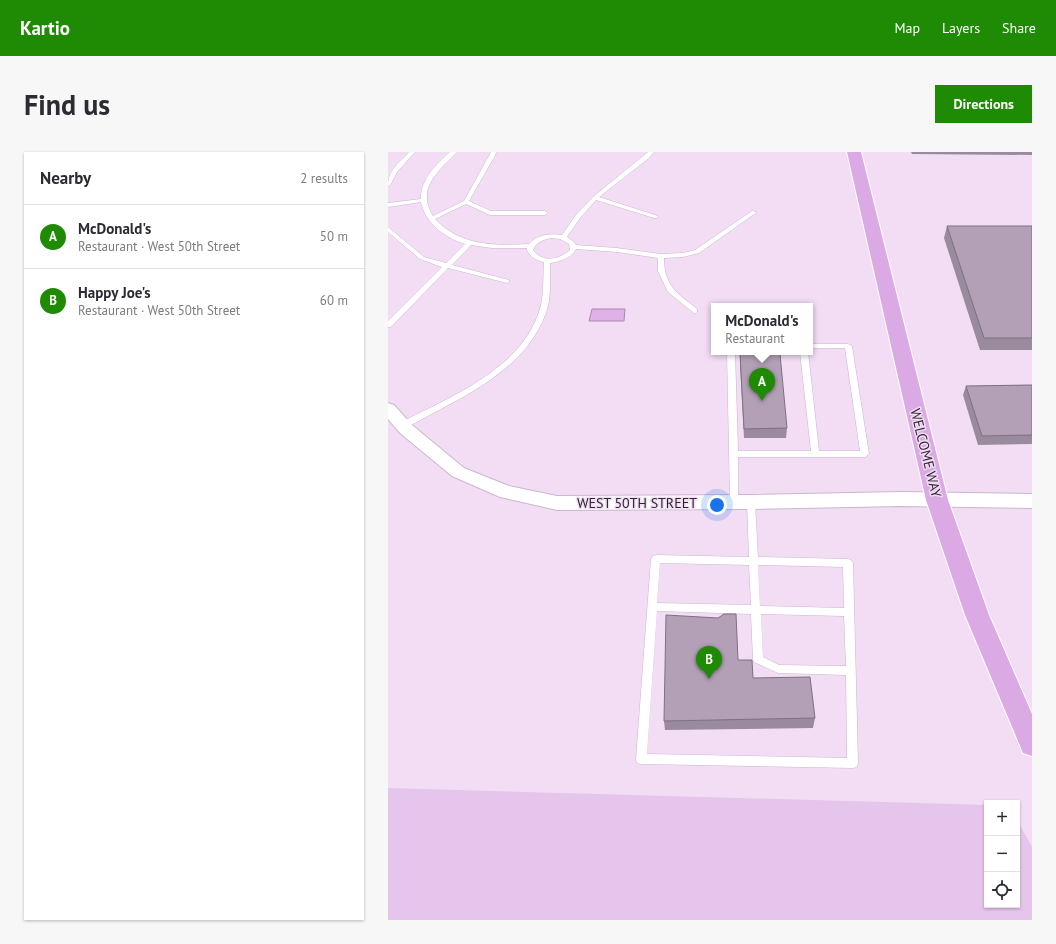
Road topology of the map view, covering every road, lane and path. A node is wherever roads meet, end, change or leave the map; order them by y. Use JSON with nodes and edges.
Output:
{"nodes":[{"id":1,"x":412,"y":152,"type":"edge"},
{"id":2,"x":454,"y":152,"type":"edge"},
{"id":3,"x":494,"y":152,"type":"edge"},
{"id":4,"x":651,"y":152,"type":"edge"},
{"id":5,"x":854,"y":152,"type":"edge"},
{"id":6,"x":388,"y":184,"type":"edge"},
{"id":7,"x":595,"y":198,"type":"junction"},
{"id":8,"x":425,"y":200,"type":"junction"},
{"id":9,"x":466,"y":202,"type":"junction"},
{"id":10,"x":388,"y":205,"type":"edge"},
{"id":11,"x":754,"y":212,"type":"dead end"},
{"id":12,"x":545,"y":213,"type":"dead end"},
{"id":13,"x":656,"y":217,"type":"dead end"},
{"id":14,"x":431,"y":218,"type":"junction"},
{"id":15,"x":388,"y":229,"type":"edge"},
{"id":16,"x":564,"y":237,"type":"junction"},
{"id":17,"x":469,"y":243,"type":"junction"},
{"id":18,"x":531,"y":246,"type":"junction"},
{"id":19,"x":574,"y":246,"type":"junction"},
{"id":20,"x":661,"y":256,"type":"junction"},
{"id":21,"x":547,"y":261,"type":"junction"},
{"id":22,"x":447,"y":266,"type":"junction"},
{"id":23,"x":507,"y":280,"type":"dead end"},
{"id":24,"x":694,"y":311,"type":"dead end"},
{"id":25,"x":388,"y":325,"type":"edge"},
{"id":26,"x":813,"y":346,"type":"edge"},
{"id":27,"x":731,"y":355,"type":"edge"},
{"id":28,"x":804,"y":355,"type":"edge"},
{"id":29,"x":388,"y":409,"type":"edge"},
{"id":30,"x":403,"y":425,"type":"junction"},
{"id":31,"x":734,"y":454,"type":"junction"},
{"id":32,"x":815,"y":454,"type":"junction"},
{"id":33,"x":937,"y":500,"type":"junction"},
{"id":34,"x":1032,"y":501,"type":"edge"},
{"id":35,"x":743,"y":502,"type":"junction"},
{"id":36,"x":754,"y":561,"type":"junction"},
{"id":37,"x":655,"y":607,"type":"junction"},
{"id":38,"x":729,"y":609,"type":"junction"},
{"id":39,"x":756,"y":609,"type":"junction"},
{"id":40,"x":849,"y":612,"type":"junction"},
{"id":41,"x":722,"y":618,"type":"edge"},
{"id":42,"x":677,"y":619,"type":"edge"},
{"id":43,"x":851,"y":672,"type":"junction"},
{"id":44,"x":1032,"y":744,"type":"edge"}],
"edges":[{"from":1,"to":6,"type":"lane"},
{"from":2,"to":8,"type":"lane"},
{"from":3,"to":9,"type":"lane"},
{"from":4,"to":7,"type":"lane"},
{"from":5,"to":33,"type":"highway","name":"WELCOME WAY"},
{"from":7,"to":13,"type":"lane"},
{"from":7,"to":16,"type":"lane"},
{"from":8,"to":10,"type":"lane"},
{"from":8,"to":14,"type":"lane"},
{"from":9,"to":12,"type":"lane"},
{"from":9,"to":14,"type":"lane"},
{"from":11,"to":20,"type":"lane"},
{"from":14,"to":17,"type":"lane"},
{"from":15,"to":22,"type":"lane"},
{"from":16,"to":18,"type":"lane"},
{"from":16,"to":19,"type":"lane"},
{"from":17,"to":18,"type":"lane"},
{"from":17,"to":22,"type":"lane"},
{"from":18,"to":21,"type":"lane"},
{"from":19,"to":20,"type":"lane"},
{"from":19,"to":21,"type":"lane"},
{"from":20,"to":24,"type":"lane"},
{"from":21,"to":30,"type":"lane"},
{"from":22,"to":23,"type":"lane"},
{"from":22,"to":25,"type":"lane"},
{"from":26,"to":32,"type":"lane"},
{"from":27,"to":31,"type":"lane"},
{"from":28,"to":32,"type":"lane"},
{"from":29,"to":30,"type":"street","name":"WEST 50TH STREET"},
{"from":30,"to":35,"type":"street","name":"WEST 50TH STREET"},
{"from":31,"to":32,"type":"lane"},
{"from":31,"to":35,"type":"lane"},
{"from":33,"to":34,"type":"street","name":"WEST 50TH STREET"},
{"from":33,"to":35,"type":"street","name":"WEST 50TH STREET"},
{"from":33,"to":44,"type":"highway","name":"WELCOME WAY"},
{"from":35,"to":36,"type":"lane"},
{"from":36,"to":37,"type":"lane"},
{"from":36,"to":39,"type":"lane"},
{"from":36,"to":40,"type":"lane"},
{"from":37,"to":38,"type":"lane"},
{"from":37,"to":42,"type":"lane"},
{"from":37,"to":43,"type":"lane"},
{"from":38,"to":39,"type":"lane"},
{"from":38,"to":41,"type":"lane"},
{"from":39,"to":40,"type":"lane"},
{"from":39,"to":43,"type":"lane"},
{"from":40,"to":43,"type":"lane"}]}
